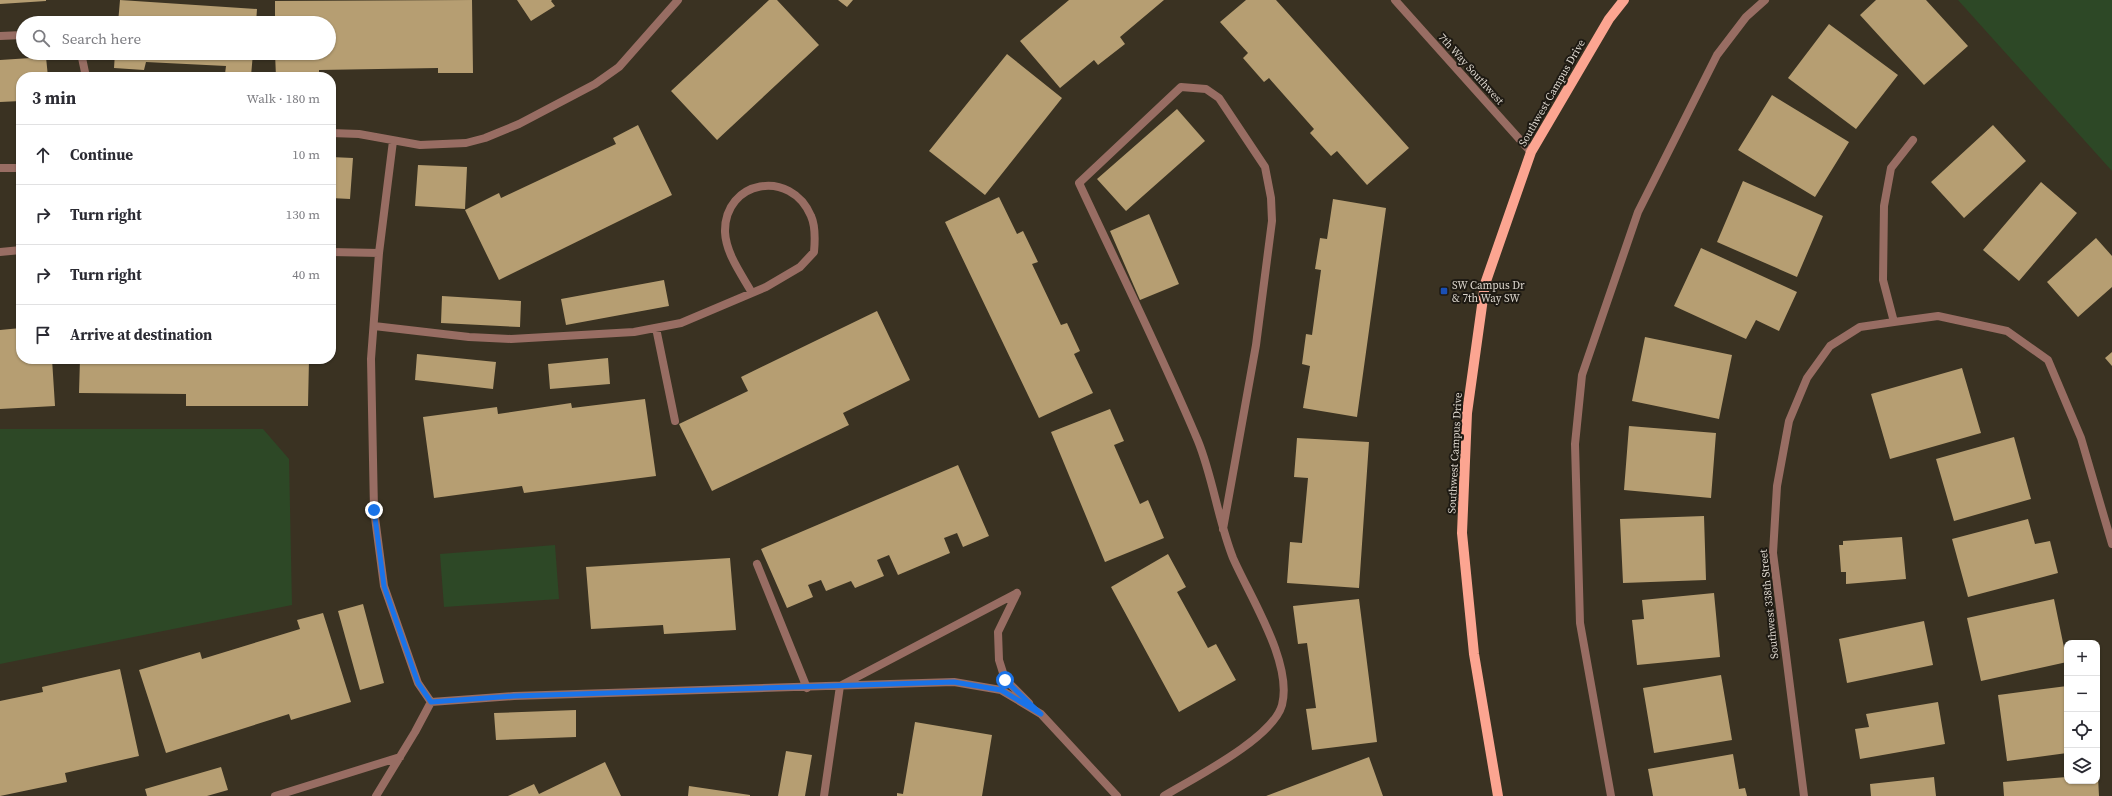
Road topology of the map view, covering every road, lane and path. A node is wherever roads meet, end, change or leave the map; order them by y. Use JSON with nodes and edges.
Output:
{"nodes":[{"id":1,"x":678,"y":0,"type":"edge"},
{"id":2,"x":1395,"y":0,"type":"edge"},
{"id":3,"x":1624,"y":0,"type":"edge"},
{"id":4,"x":1765,"y":0,"type":"edge"},
{"id":5,"x":16,"y":35,"type":"edge"},
{"id":6,"x":0,"y":36,"type":"edge"},
{"id":7,"x":82,"y":60,"type":"edge"},
{"id":8,"x":85,"y":72,"type":"edge"},
{"id":9,"x":336,"y":133,"type":"edge"},
{"id":10,"x":1913,"y":140,"type":"dead end"},
{"id":11,"x":393,"y":141,"type":"junction"},
{"id":12,"x":1531,"y":152,"type":"junction"},
{"id":13,"x":0,"y":168,"type":"edge"},
{"id":14,"x":16,"y":168,"type":"edge"},
{"id":15,"x":16,"y":250,"type":"edge"},
{"id":16,"x":0,"y":252,"type":"edge"},
{"id":17,"x":336,"y":252,"type":"edge"},
{"id":18,"x":379,"y":253,"type":"junction"},
{"id":19,"x":752,"y":293,"type":"junction"},
{"id":20,"x":1894,"y":322,"type":"junction"},
{"id":21,"x":374,"y":326,"type":"junction"},
{"id":22,"x":656,"y":328,"type":"junction"},
{"id":23,"x":675,"y":421,"type":"dead end"},
{"id":24,"x":1223,"y":529,"type":"junction"},
{"id":25,"x":2112,"y":544,"type":"edge"},
{"id":26,"x":757,"y":564,"type":"dead end"},
{"id":27,"x":840,"y":686,"type":"junction"},
{"id":28,"x":807,"y":688,"type":"junction"},
{"id":29,"x":431,"y":702,"type":"junction"},
{"id":30,"x":1041,"y":714,"type":"junction"},
{"id":31,"x":400,"y":757,"type":"junction"},
{"id":32,"x":276,"y":796,"type":"edge"},
{"id":33,"x":376,"y":796,"type":"edge"},
{"id":34,"x":824,"y":796,"type":"edge"},
{"id":35,"x":1117,"y":796,"type":"edge"},
{"id":36,"x":1164,"y":796,"type":"edge"},
{"id":37,"x":1498,"y":796,"type":"edge"},
{"id":38,"x":1611,"y":796,"type":"edge"},
{"id":39,"x":1804,"y":796,"type":"edge"}],
"edges":[{"from":1,"to":11,"type":"street"},
{"from":2,"to":12,"type":"street","name":"7th Way Southwest"},
{"from":3,"to":12,"type":"main road","name":"Southwest Campus Drive"},
{"from":4,"to":38,"type":"street"},
{"from":5,"to":6,"type":"street"},
{"from":7,"to":8,"type":"street"},
{"from":9,"to":11,"type":"street"},
{"from":10,"to":20,"type":"street"},
{"from":11,"to":18,"type":"street"},
{"from":12,"to":37,"type":"main road","name":"Southwest Campus Drive"},
{"from":13,"to":14,"type":"street"},
{"from":15,"to":16,"type":"street"},
{"from":17,"to":18,"type":"street"},
{"from":18,"to":21,"type":"street"},
{"from":19,"to":19,"type":"street"},
{"from":19,"to":22,"type":"street"},
{"from":20,"to":25,"type":"street","name":"Southwest 338th Street"},
{"from":20,"to":39,"type":"street","name":"Southwest 338th Street"},
{"from":21,"to":22,"type":"street"},
{"from":21,"to":29,"type":"street"},
{"from":22,"to":23,"type":"street"},
{"from":24,"to":24,"type":"street"},
{"from":24,"to":36,"type":"street"},
{"from":26,"to":28,"type":"street"},
{"from":27,"to":28,"type":"street"},
{"from":27,"to":30,"type":"street"},
{"from":27,"to":30,"type":"street"},
{"from":27,"to":34,"type":"street"},
{"from":28,"to":29,"type":"street"},
{"from":29,"to":31,"type":"street"},
{"from":30,"to":35,"type":"street"},
{"from":31,"to":32,"type":"street"},
{"from":31,"to":33,"type":"street"}]}
